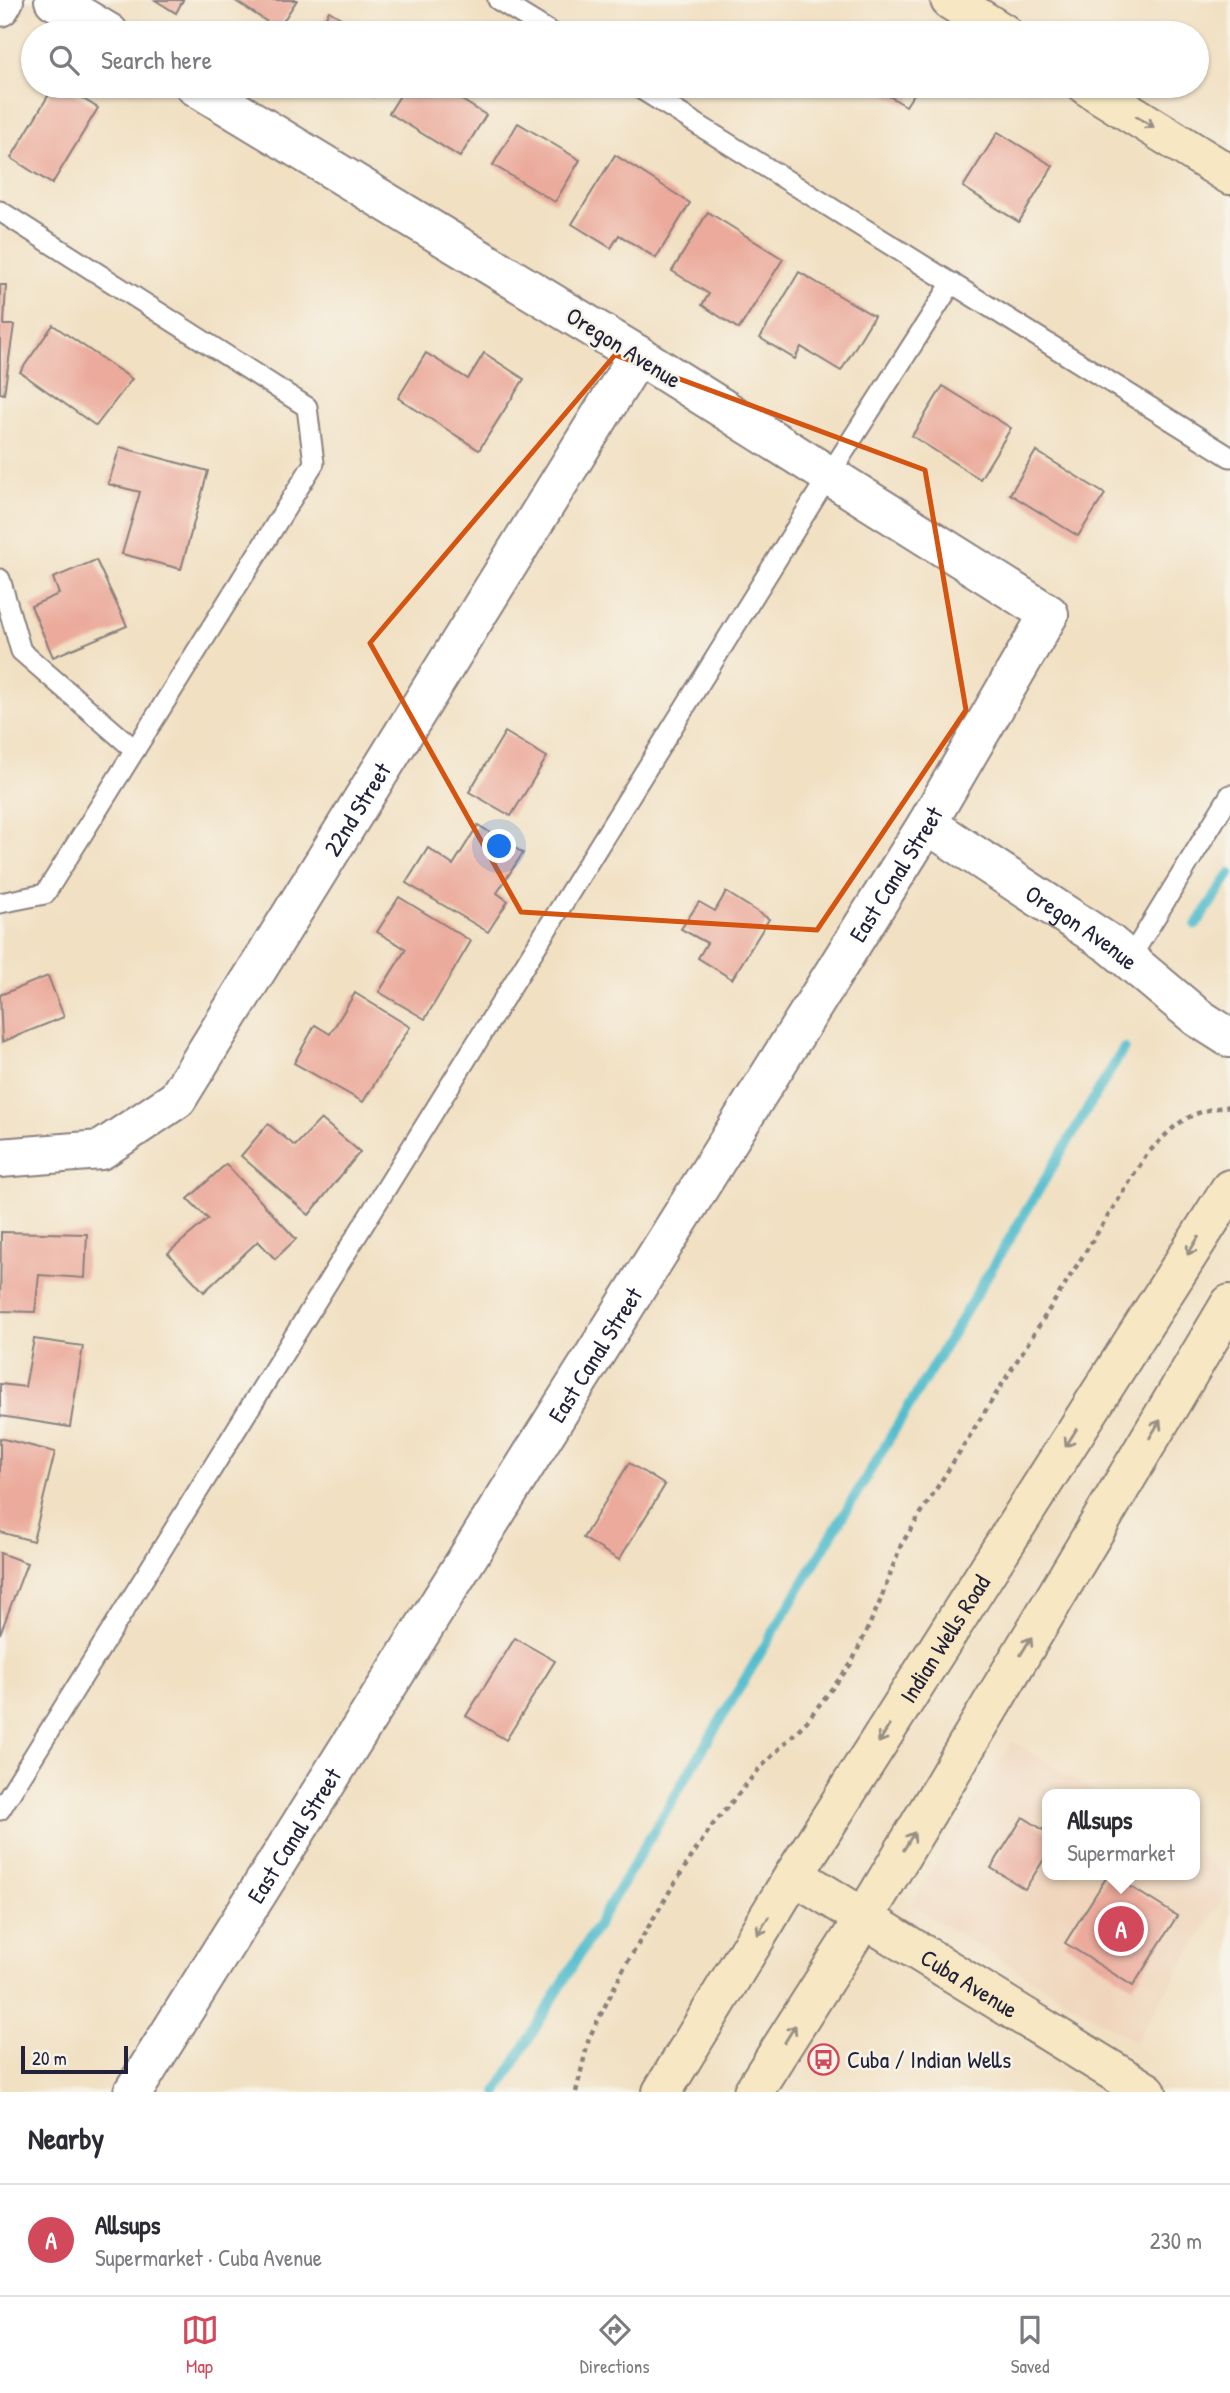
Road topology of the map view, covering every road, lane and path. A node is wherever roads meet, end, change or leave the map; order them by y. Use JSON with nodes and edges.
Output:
{"nodes":[{"id":1,"x":4,"y":0,"type":"edge"},
{"id":2,"x":54,"y":0,"type":"edge"},
{"id":3,"x":498,"y":0,"type":"edge"},
{"id":4,"x":950,"y":0,"type":"edge"},
{"id":5,"x":0,"y":7,"type":"edge"},
{"id":6,"x":89,"y":21,"type":"edge"},
{"id":7,"x":532,"y":21,"type":"edge"},
{"id":8,"x":984,"y":21,"type":"edge"},
{"id":9,"x":215,"y":98,"type":"edge"},
{"id":10,"x":655,"y":98,"type":"edge"},
{"id":11,"x":1106,"y":98,"type":"edge"},
{"id":12,"x":1230,"y":175,"type":"edge"},
{"id":13,"x":0,"y":211,"type":"edge"},
{"id":14,"x":952,"y":283,"type":"junction"},
{"id":15,"x":638,"y":355,"type":"junction"},
{"id":16,"x":1230,"y":457,"type":"edge"},
{"id":17,"x":830,"y":475,"type":"junction"},
{"id":18,"x":0,"y":579,"type":"edge"},
{"id":19,"x":1049,"y":614,"type":"joint"},
{"id":20,"x":135,"y":750,"type":"junction"},
{"id":21,"x":1230,"y":795,"type":"edge"},
{"id":22,"x":927,"y":824,"type":"junction"},
{"id":23,"x":0,"y":903,"type":"edge"},
{"id":24,"x":1129,"y":960,"type":"junction"},
{"id":25,"x":1230,"y":1038,"type":"edge"},
{"id":26,"x":1230,"y":1106,"type":"edge"},
{"id":27,"x":0,"y":1158,"type":"edge"},
{"id":28,"x":1230,"y":1189,"type":"edge"},
{"id":29,"x":1230,"y":1304,"type":"edge"},
{"id":30,"x":0,"y":1810,"type":"edge"},
{"id":31,"x":794,"y":1875,"type":"junction"},
{"id":32,"x":864,"y":1918,"type":"junction"},
{"id":33,"x":133,"y":2092,"type":"edge"},
{"id":34,"x":576,"y":2092,"type":"edge"},
{"id":35,"x":662,"y":2092,"type":"edge"},
{"id":36,"x":753,"y":2092,"type":"edge"},
{"id":37,"x":1147,"y":2092,"type":"edge"}],
"edges":[{"from":1,"to":5,"type":"street"},
{"from":2,"to":6,"type":"street"},
{"from":3,"to":7,"type":"lane"},
{"from":4,"to":8,"type":"main road"},
{"from":9,"to":15,"type":"street","name":"Oregon Avenue"},
{"from":10,"to":14,"type":"lane"},
{"from":11,"to":12,"type":"main road","one_way":true},
{"from":13,"to":20,"type":"lane"},
{"from":14,"to":16,"type":"lane"},
{"from":14,"to":17,"type":"lane"},
{"from":15,"to":17,"type":"street","name":"Oregon Avenue"},
{"from":15,"to":27,"type":"street","name":"22nd Street"},
{"from":17,"to":19,"type":"street","name":"Oregon Avenue"},
{"from":17,"to":30,"type":"lane"},
{"from":18,"to":20,"type":"lane"},
{"from":19,"to":22,"type":"street","name":"East Canal Street"},
{"from":20,"to":23,"type":"lane"},
{"from":21,"to":24,"type":"lane"},
{"from":22,"to":24,"type":"street","name":"Oregon Avenue"},
{"from":22,"to":33,"type":"street","name":"East Canal Street"},
{"from":24,"to":25,"type":"street","name":"Oregon Avenue"},
{"from":26,"to":34,"type":"path"},
{"from":28,"to":31,"type":"main road","name":"Indian Wells Road","one_way":true},
{"from":32,"to":29,"type":"main road","one_way":true},
{"from":31,"to":32,"type":"main road","name":"Cuba Avenue"},
{"from":31,"to":35,"type":"main road","name":"Indian Wells Road","one_way":true},
{"from":36,"to":32,"type":"main road","one_way":true},
{"from":32,"to":37,"type":"main road","name":"Cuba Avenue"}]}
